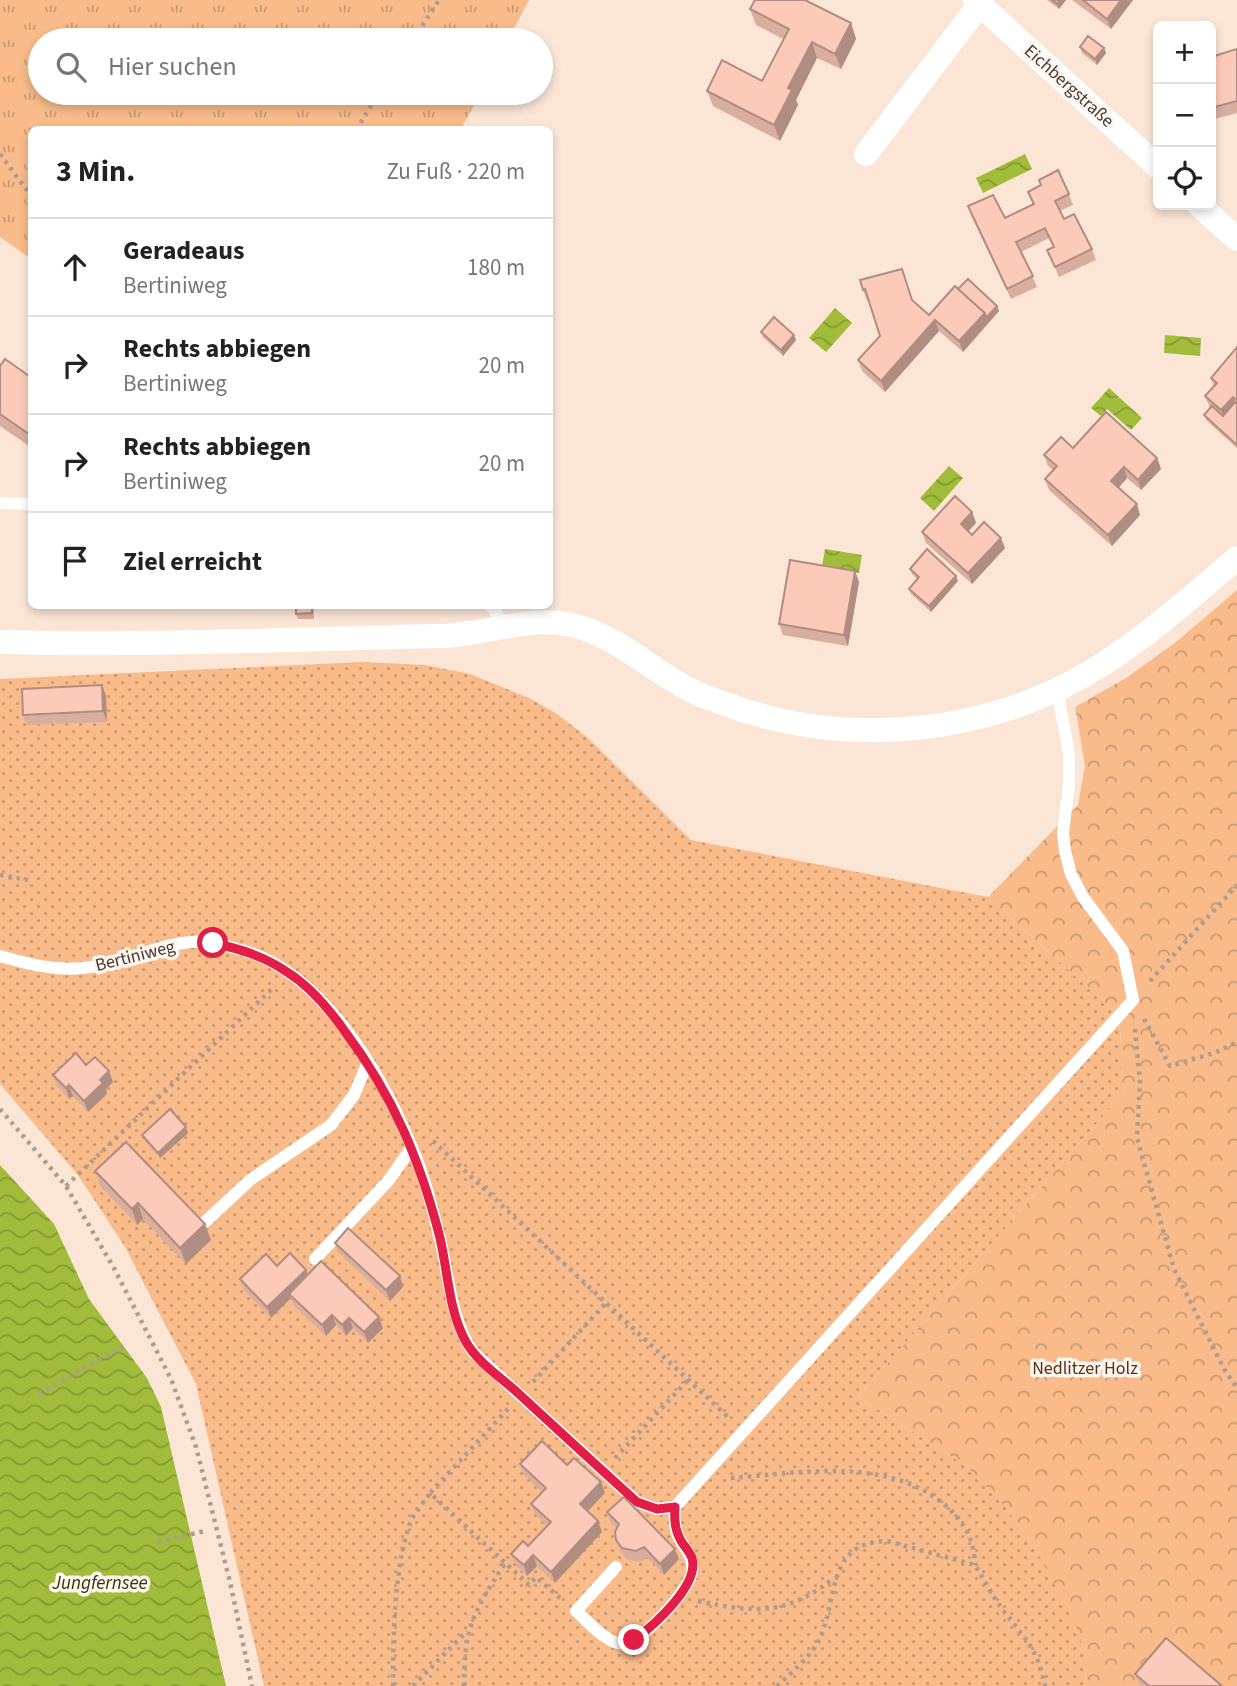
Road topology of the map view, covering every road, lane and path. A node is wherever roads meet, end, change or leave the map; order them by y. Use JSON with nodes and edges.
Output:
{"nodes":[{"id":1,"x":439,"y":0,"type":"edge"},
{"id":2,"x":977,"y":2,"type":"edge"},
{"id":3,"x":421,"y":28,"type":"edge"},
{"id":4,"x":372,"y":105,"type":"edge"},
{"id":5,"x":358,"y":126,"type":"edge"},
{"id":6,"x":0,"y":154,"type":"edge"},
{"id":7,"x":866,"y":154,"type":"dead end"},
{"id":8,"x":1153,"y":162,"type":"edge"},
{"id":9,"x":28,"y":192,"type":"edge"},
{"id":10,"x":1205,"y":210,"type":"edge"},
{"id":11,"x":1237,"y":239,"type":"edge"},
{"id":12,"x":0,"y":503,"type":"edge"},
{"id":13,"x":28,"y":504,"type":"edge"},
{"id":14,"x":1237,"y":558,"type":"edge"},
{"id":15,"x":493,"y":609,"type":"edge"},
{"id":16,"x":507,"y":628,"type":"junction"},
{"id":17,"x":0,"y":642,"type":"edge"},
{"id":18,"x":1057,"y":690,"type":"junction"},
{"id":19,"x":0,"y":875,"type":"edge"},
{"id":20,"x":28,"y":880,"type":"dead end"},
{"id":21,"x":1237,"y":885,"type":"edge"},
{"id":22,"x":0,"y":956,"type":"edge"},
{"id":23,"x":289,"y":972,"type":"junction"},
{"id":24,"x":1133,"y":1000,"type":"junction"},
{"id":25,"x":1237,"y":1042,"type":"edge"},
{"id":26,"x":368,"y":1062,"type":"junction"},
{"id":27,"x":0,"y":1109,"type":"edge"},
{"id":28,"x":433,"y":1140,"type":"dead end"},
{"id":29,"x":412,"y":1147,"type":"junction"},
{"id":30,"x":66,"y":1186,"type":"junction"},
{"id":31,"x":205,"y":1222,"type":"edge"},
{"id":32,"x":315,"y":1259,"type":"dead end"},
{"id":33,"x":606,"y":1303,"type":"junction"},
{"id":34,"x":123,"y":1346,"type":"dead end"},
{"id":35,"x":688,"y":1380,"type":"junction"},
{"id":36,"x":1237,"y":1388,"type":"edge"},
{"id":37,"x":39,"y":1394,"type":"dead end"},
{"id":38,"x":520,"y":1396,"type":"junction"},
{"id":39,"x":743,"y":1431,"type":"junction"},
{"id":40,"x":603,"y":1471,"type":"junction"},
{"id":41,"x":696,"y":1481,"type":"junction"},
{"id":42,"x":430,"y":1493,"type":"junction"},
{"id":43,"x":675,"y":1507,"type":"junction"},
{"id":44,"x":205,"y":1531,"type":"dead end"},
{"id":45,"x":158,"y":1542,"type":"dead end"},
{"id":46,"x":505,"y":1563,"type":"junction"},
{"id":47,"x":975,"y":1565,"type":"junction"},
{"id":48,"x":616,"y":1567,"type":"dead end"},
{"id":49,"x":835,"y":1577,"type":"junction"},
{"id":50,"x":685,"y":1589,"type":"junction"},
{"id":51,"x":576,"y":1611,"type":"junction"},
{"id":52,"x":468,"y":1631,"type":"junction"},
{"id":53,"x":252,"y":1686,"type":"edge"},
{"id":54,"x":393,"y":1686,"type":"edge"},
{"id":55,"x":413,"y":1686,"type":"edge"},
{"id":56,"x":464,"y":1686,"type":"edge"},
{"id":57,"x":777,"y":1686,"type":"edge"},
{"id":58,"x":1045,"y":1686,"type":"edge"}],
"edges":[{"from":1,"to":3,"type":"path"},
{"from":2,"to":7,"type":"street","name":"Eichbergstraße"},
{"from":2,"to":8,"type":"street","name":"Eichbergstraße"},
{"from":4,"to":5,"type":"path"},
{"from":6,"to":9,"type":"path"},
{"from":10,"to":11,"type":"street"},
{"from":12,"to":13,"type":"lane"},
{"from":14,"to":18,"type":"street"},
{"from":15,"to":16,"type":"lane"},
{"from":16,"to":17,"type":"street"},
{"from":16,"to":18,"type":"street"},
{"from":18,"to":24,"type":"lane"},
{"from":19,"to":20,"type":"path"},
{"from":21,"to":24,"type":"path"},
{"from":22,"to":23,"type":"lane","name":"Bertiniweg"},
{"from":23,"to":26,"type":"lane","name":"Bertiniweg"},
{"from":23,"to":30,"type":"path"},
{"from":24,"to":25,"type":"path"},
{"from":24,"to":36,"type":"path"},
{"from":24,"to":39,"type":"lane"},
{"from":26,"to":29,"type":"lane","name":"Bertiniweg"},
{"from":26,"to":31,"type":"lane"},
{"from":27,"to":30,"type":"path"},
{"from":28,"to":33,"type":"path"},
{"from":29,"to":32,"type":"lane"},
{"from":29,"to":38,"type":"lane","name":"Bertiniweg"},
{"from":30,"to":53,"type":"path"},
{"from":33,"to":35,"type":"path"},
{"from":33,"to":38,"type":"path"},
{"from":34,"to":37,"type":"path"},
{"from":35,"to":39,"type":"path"},
{"from":35,"to":40,"type":"path"},
{"from":38,"to":40,"type":"lane","name":"Bertiniweg"},
{"from":38,"to":42,"type":"path"},
{"from":39,"to":41,"type":"lane"},
{"from":40,"to":43,"type":"lane","name":"Bertiniweg"},
{"from":41,"to":43,"type":"lane"},
{"from":41,"to":47,"type":"path"},
{"from":42,"to":46,"type":"path"},
{"from":42,"to":54,"type":"path"},
{"from":43,"to":50,"type":"lane"},
{"from":44,"to":45,"type":"path"},
{"from":46,"to":51,"type":"path"},
{"from":46,"to":52,"type":"path"},
{"from":47,"to":49,"type":"path"},
{"from":47,"to":58,"type":"path"},
{"from":48,"to":51,"type":"lane"},
{"from":49,"to":50,"type":"path"},
{"from":49,"to":57,"type":"path"},
{"from":50,"to":51,"type":"lane"},
{"from":52,"to":55,"type":"path"},
{"from":52,"to":56,"type":"path"}]}
